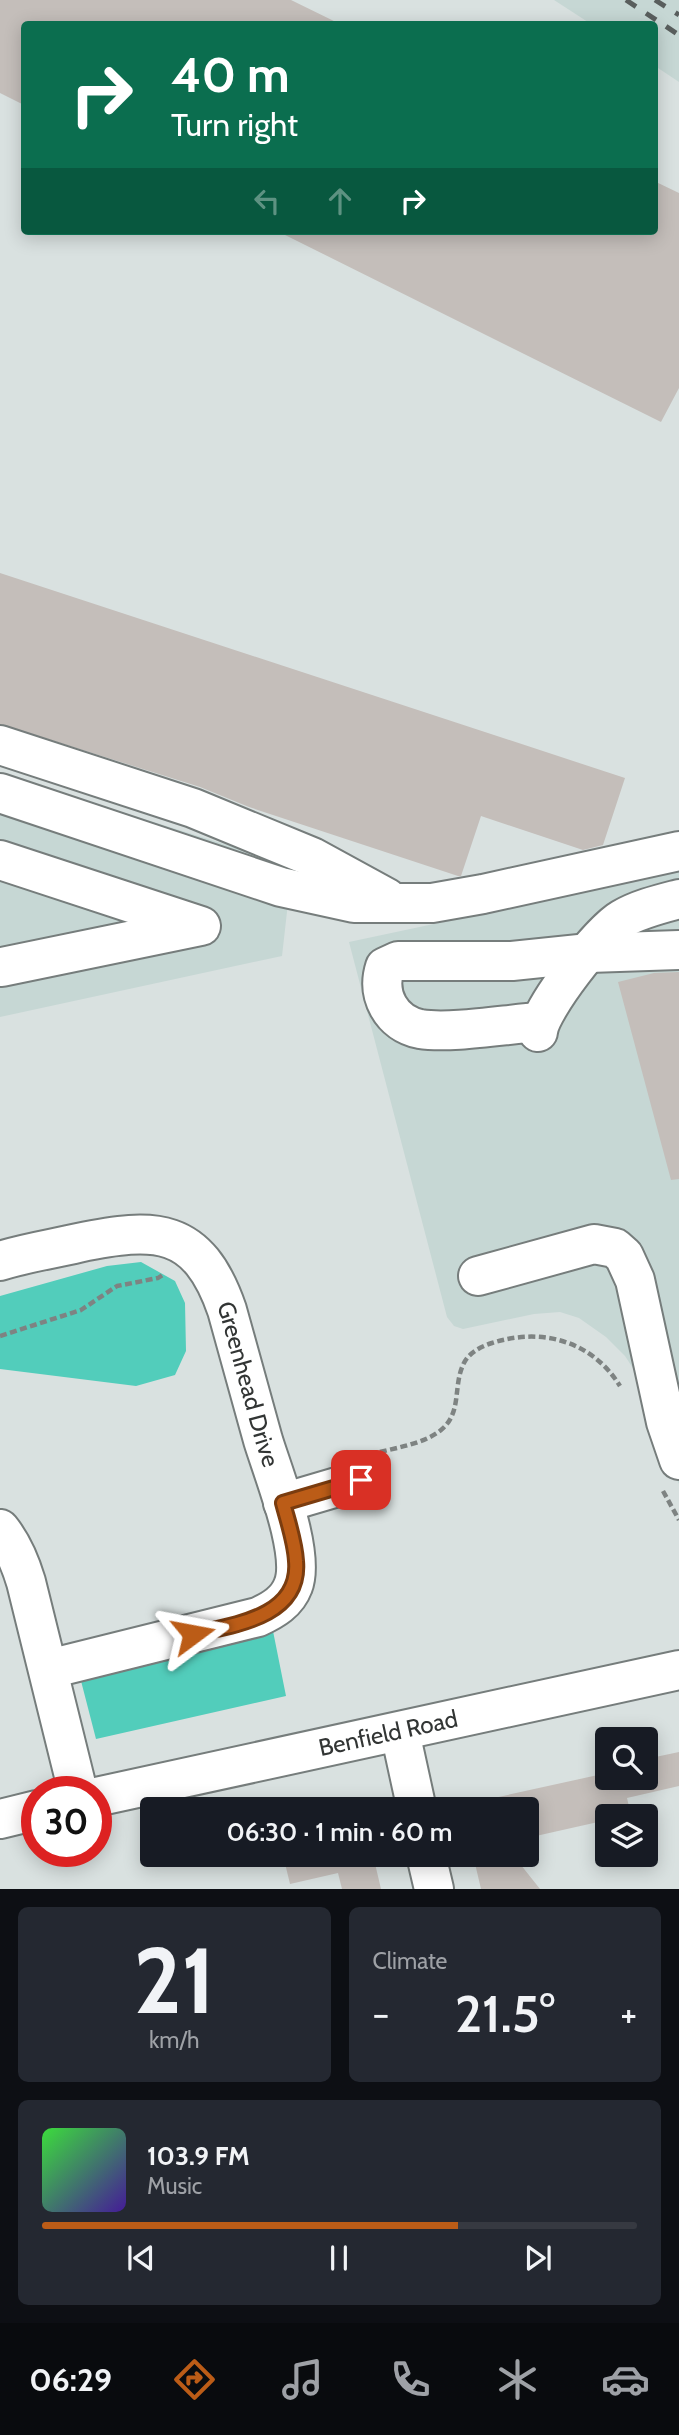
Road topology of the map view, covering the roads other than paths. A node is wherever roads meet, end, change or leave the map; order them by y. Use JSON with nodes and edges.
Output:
{"nodes":[{"id":1,"x":0,"y":745,"type":"edge"},
{"id":2,"x":0,"y":793,"type":"edge"},
{"id":3,"x":679,"y":851,"type":"edge"},
{"id":4,"x":0,"y":860,"type":"edge"},
{"id":5,"x":679,"y":899,"type":"edge"},
{"id":6,"x":398,"y":904,"type":"junction"},
{"id":7,"x":679,"y":950,"type":"edge"},
{"id":8,"x":589,"y":953,"type":"junction"},
{"id":9,"x":2,"y":967,"type":"dead end"},
{"id":10,"x":0,"y":1261,"type":"edge"},
{"id":11,"x":478,"y":1276,"type":"dead end"},
{"id":12,"x":666,"y":1360,"type":"edge"},
{"id":13,"x":669,"y":1472,"type":"edge"},
{"id":14,"x":361,"y":1480,"type":"road end"},
{"id":15,"x":283,"y":1503,"type":"junction"},
{"id":16,"x":0,"y":1529,"type":"edge"},
{"id":17,"x":49,"y":1669,"type":"junction"},
{"id":18,"x":679,"y":1670,"type":"edge"},
{"id":19,"x":400,"y":1732,"type":"junction"},
{"id":20,"x":74,"y":1776,"type":"edge"},
{"id":21,"x":112,"y":1794,"type":"edge"},
{"id":22,"x":414,"y":1797,"type":"edge"},
{"id":23,"x":21,"y":1814,"type":"edge"},
{"id":24,"x":0,"y":1819,"type":"edge"},
{"id":25,"x":428,"y":1867,"type":"edge"},
{"id":26,"x":433,"y":1889,"type":"edge"}],
"edges":[{"from":1,"to":6,"type":"street"},
{"from":2,"to":6,"type":"street"},
{"from":3,"to":6,"type":"street"},
{"from":4,"to":9,"type":"street"},
{"from":5,"to":8,"type":"street"},
{"from":7,"to":8,"type":"street"},
{"from":8,"to":8,"type":"street"},
{"from":10,"to":15,"type":"street","name":"Greenhead Drive"},
{"from":11,"to":12,"type":"street"},
{"from":12,"to":13,"type":"street"},
{"from":14,"to":15,"type":"street"},
{"from":15,"to":17,"type":"street","name":"Greenhead Drive"},
{"from":16,"to":17,"type":"street"},
{"from":17,"to":20,"type":"street"},
{"from":18,"to":19,"type":"street","name":"Benfield Road"},
{"from":19,"to":21,"type":"street","name":"Benfield Road"},
{"from":19,"to":22,"type":"street"},
{"from":23,"to":24,"type":"street"},
{"from":25,"to":26,"type":"street"}]}
